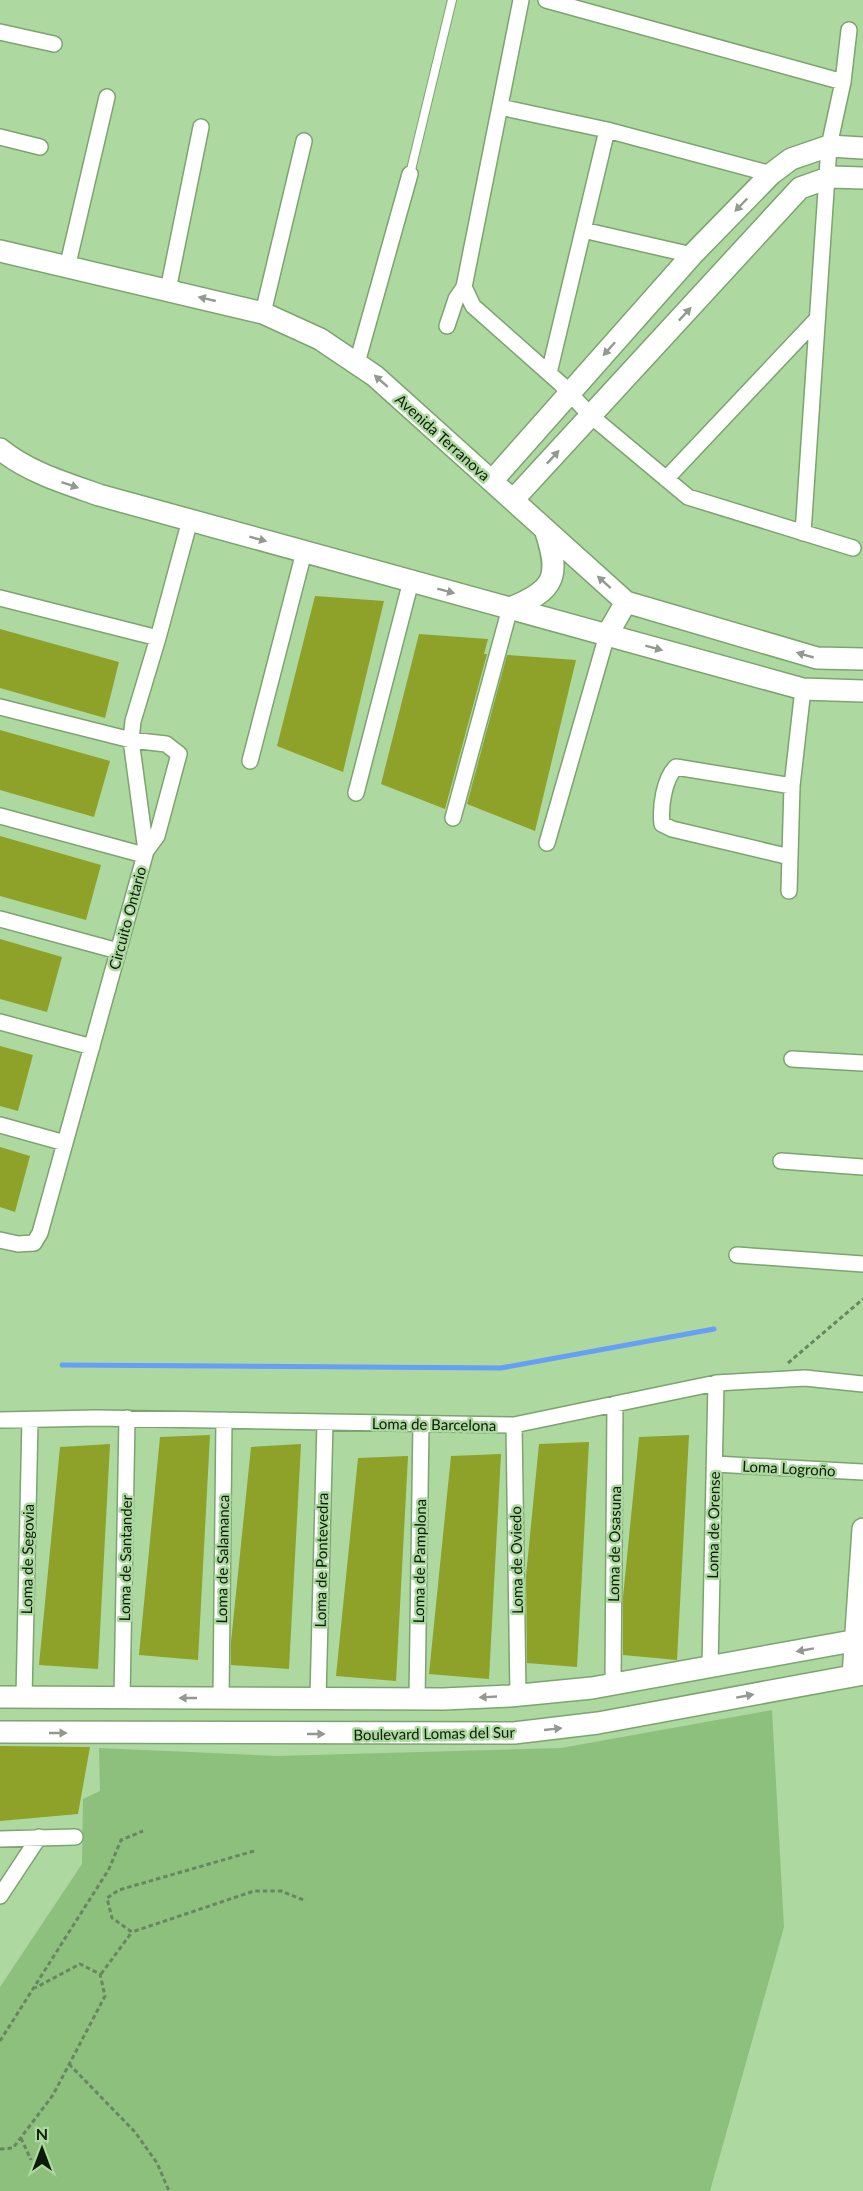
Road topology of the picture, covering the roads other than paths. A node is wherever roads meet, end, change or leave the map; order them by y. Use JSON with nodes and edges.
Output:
{"nodes":[{"id":1,"x":452,"y":0,"type":"edge"},
{"id":2,"x":521,"y":0,"type":"edge"},
{"id":3,"x":546,"y":0,"type":"edge"},
{"id":4,"x":849,"y":30,"type":"dead end"},
{"id":5,"x":0,"y":32,"type":"edge"},
{"id":6,"x":54,"y":44,"type":"dead end"},
{"id":7,"x":843,"y":82,"type":"junction"},
{"id":8,"x":107,"y":97,"type":"dead end"},
{"id":9,"x":500,"y":107,"type":"junction"},
{"id":10,"x":201,"y":127,"type":"dead end"},
{"id":11,"x":607,"y":130,"type":"junction"},
{"id":12,"x":0,"y":137,"type":"edge"},
{"id":13,"x":304,"y":141,"type":"dead end"},
{"id":14,"x":829,"y":146,"type":"junction"},
{"id":15,"x":40,"y":147,"type":"dead end"},
{"id":16,"x":863,"y":148,"type":"edge"},
{"id":17,"x":410,"y":174,"type":"joint"},
{"id":18,"x":771,"y":174,"type":"junction"},
{"id":19,"x":863,"y":178,"type":"edge"},
{"id":20,"x":826,"y":179,"type":"junction"},
{"id":21,"x":584,"y":230,"type":"junction"},
{"id":22,"x":0,"y":251,"type":"edge"},
{"id":23,"x":692,"y":255,"type":"junction"},
{"id":24,"x":66,"y":268,"type":"junction"},
{"id":25,"x":464,"y":287,"type":"junction"},
{"id":26,"x":168,"y":290,"type":"junction"},
{"id":27,"x":263,"y":313,"type":"junction"},
{"id":28,"x":817,"y":319,"type":"junction"},
{"id":29,"x":447,"y":326,"type":"dead end"},
{"id":30,"x":357,"y":363,"type":"junction"},
{"id":31,"x":549,"y":373,"type":"junction"},
{"id":32,"x":570,"y":393,"type":"junction"},
{"id":33,"x":591,"y":416,"type":"junction"},
{"id":34,"x":0,"y":449,"type":"edge"},
{"id":35,"x":29,"y":468,"type":"junction"},
{"id":36,"x":0,"y":469,"type":"edge"},
{"id":37,"x":666,"y":478,"type":"junction"},
{"id":38,"x":492,"y":481,"type":"junction"},
{"id":39,"x":513,"y":500,"type":"junction"},
{"id":40,"x":190,"y":520,"type":"junction"},
{"id":41,"x":545,"y":528,"type":"junction"},
{"id":42,"x":803,"y":533,"type":"junction"},
{"id":43,"x":853,"y":548,"type":"dead end"},
{"id":44,"x":304,"y":552,"type":"junction"},
{"id":45,"x":411,"y":581,"type":"junction"},
{"id":46,"x":0,"y":598,"type":"edge"},
{"id":47,"x":627,"y":602,"type":"junction"},
{"id":48,"x":510,"y":608,"type":"junction"},
{"id":49,"x":607,"y":635,"type":"junction"},
{"id":50,"x":158,"y":638,"type":"junction"},
{"id":51,"x":863,"y":659,"type":"edge"},
{"id":52,"x":803,"y":689,"type":"junction"},
{"id":53,"x":863,"y":691,"type":"edge"},
{"id":54,"x":0,"y":707,"type":"edge"},
{"id":55,"x":131,"y":740,"type":"junction"},
{"id":56,"x":250,"y":761,"type":"dead end"},
{"id":57,"x":792,"y":786,"type":"junction"},
{"id":58,"x":356,"y":793,"type":"dead end"},
{"id":59,"x":0,"y":816,"type":"edge"},
{"id":60,"x":453,"y":818,"type":"dead end"},
{"id":61,"x":547,"y":843,"type":"dead end"},
{"id":62,"x":145,"y":853,"type":"junction"},
{"id":63,"x":790,"y":857,"type":"junction"},
{"id":64,"x":789,"y":891,"type":"dead end"},
{"id":65,"x":0,"y":919,"type":"edge"},
{"id":66,"x":118,"y":951,"type":"junction"},
{"id":67,"x":0,"y":1022,"type":"edge"},
{"id":68,"x":92,"y":1047,"type":"junction"},
{"id":69,"x":792,"y":1059,"type":"dead end"},
{"id":70,"x":863,"y":1063,"type":"edge"},
{"id":71,"x":0,"y":1125,"type":"edge"},
{"id":72,"x":65,"y":1143,"type":"junction"},
{"id":73,"x":781,"y":1161,"type":"dead end"},
{"id":74,"x":863,"y":1167,"type":"edge"},
{"id":75,"x":0,"y":1240,"type":"edge"},
{"id":76,"x":737,"y":1255,"type":"dead end"},
{"id":77,"x":863,"y":1264,"type":"edge"},
{"id":78,"x":716,"y":1383,"type":"junction"},
{"id":79,"x":863,"y":1384,"type":"edge"},
{"id":80,"x":615,"y":1404,"type":"junction"},
{"id":81,"x":127,"y":1418,"type":"junction"},
{"id":82,"x":0,"y":1420,"type":"edge"},
{"id":83,"x":30,"y":1420,"type":"junction"},
{"id":84,"x":224,"y":1420,"type":"junction"},
{"id":85,"x":325,"y":1422,"type":"junction"},
{"id":86,"x":421,"y":1424,"type":"junction"},
{"id":87,"x":514,"y":1425,"type":"junction"},
{"id":88,"x":715,"y":1464,"type":"junction"},
{"id":89,"x":863,"y":1472,"type":"edge"},
{"id":90,"x":863,"y":1529,"type":"edge"},
{"id":91,"x":859,"y":1640,"type":"edge"},
{"id":92,"x":710,"y":1667,"type":"junction"},
{"id":93,"x":858,"y":1675,"type":"edge"},
{"id":94,"x":612,"y":1684,"type":"junction"},
{"id":95,"x":518,"y":1695,"type":"junction"},
{"id":96,"x":0,"y":1697,"type":"edge"},
{"id":97,"x":24,"y":1697,"type":"junction"},
{"id":98,"x":122,"y":1698,"type":"junction"},
{"id":99,"x":221,"y":1698,"type":"junction"},
{"id":100,"x":271,"y":1698,"type":"junction"},
{"id":101,"x":318,"y":1698,"type":"junction"},
{"id":102,"x":417,"y":1699,"type":"junction"},
{"id":103,"x":0,"y":1732,"type":"edge"},
{"id":104,"x":271,"y":1734,"type":"junction"},
{"id":105,"x":75,"y":1837,"type":"dead end"},
{"id":106,"x":39,"y":1838,"type":"junction"},
{"id":107,"x":0,"y":1839,"type":"edge"},
{"id":108,"x":0,"y":1896,"type":"edge"}],
"edges":[{"from":1,"to":17,"type":"lane"},
{"from":2,"to":9,"type":"street"},
{"from":3,"to":7,"type":"street"},
{"from":4,"to":7,"type":"street"},
{"from":5,"to":6,"type":"street"},
{"from":7,"to":14,"type":"street"},
{"from":8,"to":24,"type":"street"},
{"from":9,"to":11,"type":"street"},
{"from":9,"to":25,"type":"street"},
{"from":10,"to":26,"type":"street"},
{"from":11,"to":18,"type":"street"},
{"from":11,"to":21,"type":"street"},
{"from":12,"to":15,"type":"street"},
{"from":13,"to":27,"type":"street"},
{"from":14,"to":16,"type":"street"},
{"from":14,"to":18,"type":"street"},
{"from":14,"to":20,"type":"street"},
{"from":17,"to":30,"type":"street"},
{"from":18,"to":23,"type":"street","one_way":true},
{"from":19,"to":20,"type":"street"},
{"from":20,"to":28,"type":"street"},
{"from":33,"to":20,"type":"street","one_way":true},
{"from":21,"to":23,"type":"street"},
{"from":21,"to":31,"type":"street"},
{"from":22,"to":24,"type":"street","name":"Avenida Terranova"},
{"from":23,"to":32,"type":"street","one_way":true},
{"from":24,"to":26,"type":"street","name":"Avenida Terranova"},
{"from":25,"to":29,"type":"street"},
{"from":25,"to":31,"type":"street"},
{"from":27,"to":26,"type":"street","name":"Avenida Terranova","one_way":true},
{"from":27,"to":30,"type":"street","name":"Avenida Terranova"},
{"from":28,"to":37,"type":"street"},
{"from":28,"to":42,"type":"street"},
{"from":38,"to":30,"type":"street","name":"Avenida Terranova","one_way":true},
{"from":31,"to":32,"type":"street"},
{"from":32,"to":33,"type":"street"},
{"from":32,"to":38,"type":"street"},
{"from":33,"to":37,"type":"street"},
{"from":39,"to":33,"type":"street","one_way":true},
{"from":34,"to":35,"type":"street"},
{"from":35,"to":36,"type":"street"},
{"from":35,"to":40,"type":"street","one_way":true},
{"from":37,"to":42,"type":"street"},
{"from":38,"to":39,"type":"street","name":"Avenida Terranova"},
{"from":39,"to":41,"type":"street","name":"Avenida Terranova"},
{"from":40,"to":44,"type":"street","one_way":true},
{"from":40,"to":50,"type":"street","name":"Circuito Ontario"},
{"from":47,"to":41,"type":"street","name":"Avenida Terranova","one_way":true},
{"from":41,"to":48,"type":"street"},
{"from":42,"to":43,"type":"street"},
{"from":44,"to":45,"type":"street"},
{"from":44,"to":56,"type":"street"},
{"from":45,"to":48,"type":"street","one_way":true},
{"from":45,"to":58,"type":"street"},
{"from":46,"to":50,"type":"street"},
{"from":47,"to":49,"type":"street"},
{"from":51,"to":47,"type":"street","name":"Avenida Terranova","one_way":true},
{"from":48,"to":49,"type":"street"},
{"from":48,"to":60,"type":"street"},
{"from":49,"to":52,"type":"street","one_way":true},
{"from":49,"to":61,"type":"street"},
{"from":50,"to":55,"type":"street","name":"Circuito Ontario"},
{"from":52,"to":53,"type":"street"},
{"from":52,"to":57,"type":"street"},
{"from":54,"to":55,"type":"street"},
{"from":55,"to":62,"type":"street","name":"Circuito Ontario"},
{"from":55,"to":62,"type":"street"},
{"from":57,"to":63,"type":"street"},
{"from":57,"to":63,"type":"street"},
{"from":59,"to":62,"type":"street"},
{"from":62,"to":66,"type":"street","name":"Circuito Ontario"},
{"from":63,"to":64,"type":"street"},
{"from":65,"to":66,"type":"street"},
{"from":66,"to":68,"type":"street","name":"Circuito Ontario"},
{"from":67,"to":68,"type":"street"},
{"from":68,"to":72,"type":"street","name":"Circuito Ontario"},
{"from":69,"to":70,"type":"street"},
{"from":71,"to":72,"type":"street"},
{"from":72,"to":75,"type":"street","name":"Circuito Ontario"},
{"from":73,"to":74,"type":"street"},
{"from":76,"to":77,"type":"street"},
{"from":78,"to":79,"type":"street","name":"Loma de Barcelona"},
{"from":78,"to":80,"type":"street","name":"Loma de Barcelona"},
{"from":78,"to":88,"type":"street","name":"Loma de Orense"},
{"from":80,"to":87,"type":"street","name":"Loma de Barcelona"},
{"from":80,"to":94,"type":"street","name":"Loma de Osasuna"},
{"from":81,"to":83,"type":"street","name":"Loma de Barcelona"},
{"from":81,"to":84,"type":"street","name":"Loma de Barcelona"},
{"from":81,"to":98,"type":"street","name":"Loma de Santander"},
{"from":82,"to":83,"type":"street","name":"Loma de Barcelona"},
{"from":83,"to":97,"type":"street","name":"Loma de Segovia"},
{"from":84,"to":85,"type":"street","name":"Loma de Barcelona"},
{"from":84,"to":99,"type":"street","name":"Loma de Salamanca"},
{"from":85,"to":86,"type":"street","name":"Loma de Barcelona"},
{"from":85,"to":101,"type":"street","name":"Loma de Pontevedra"},
{"from":86,"to":87,"type":"street","name":"Loma de Barcelona"},
{"from":86,"to":102,"type":"street","name":"Loma de Pamplona"},
{"from":87,"to":95,"type":"street","name":"Loma de Oviedo"},
{"from":88,"to":89,"type":"street","name":"Loma Logroño"},
{"from":88,"to":92,"type":"street","name":"Loma de Orense"},
{"from":90,"to":91,"type":"street"},
{"from":91,"to":92,"type":"street","one_way":true},
{"from":91,"to":93,"type":"street"},
{"from":92,"to":94,"type":"street"},
{"from":104,"to":93,"type":"street","name":"Boulevard Lomas del Sur","one_way":true},
{"from":94,"to":95,"type":"street"},
{"from":95,"to":102,"type":"street","one_way":true},
{"from":96,"to":97,"type":"street"},
{"from":97,"to":98,"type":"street"},
{"from":99,"to":98,"type":"street","one_way":true},
{"from":99,"to":100,"type":"street"},
{"from":100,"to":101,"type":"street"},
{"from":100,"to":104,"type":"street"},
{"from":101,"to":102,"type":"street"},
{"from":103,"to":104,"type":"street","name":"Boulevard Lomas del Sur","one_way":true},
{"from":105,"to":106,"type":"street"},
{"from":106,"to":107,"type":"street"},
{"from":106,"to":108,"type":"street"}]}
